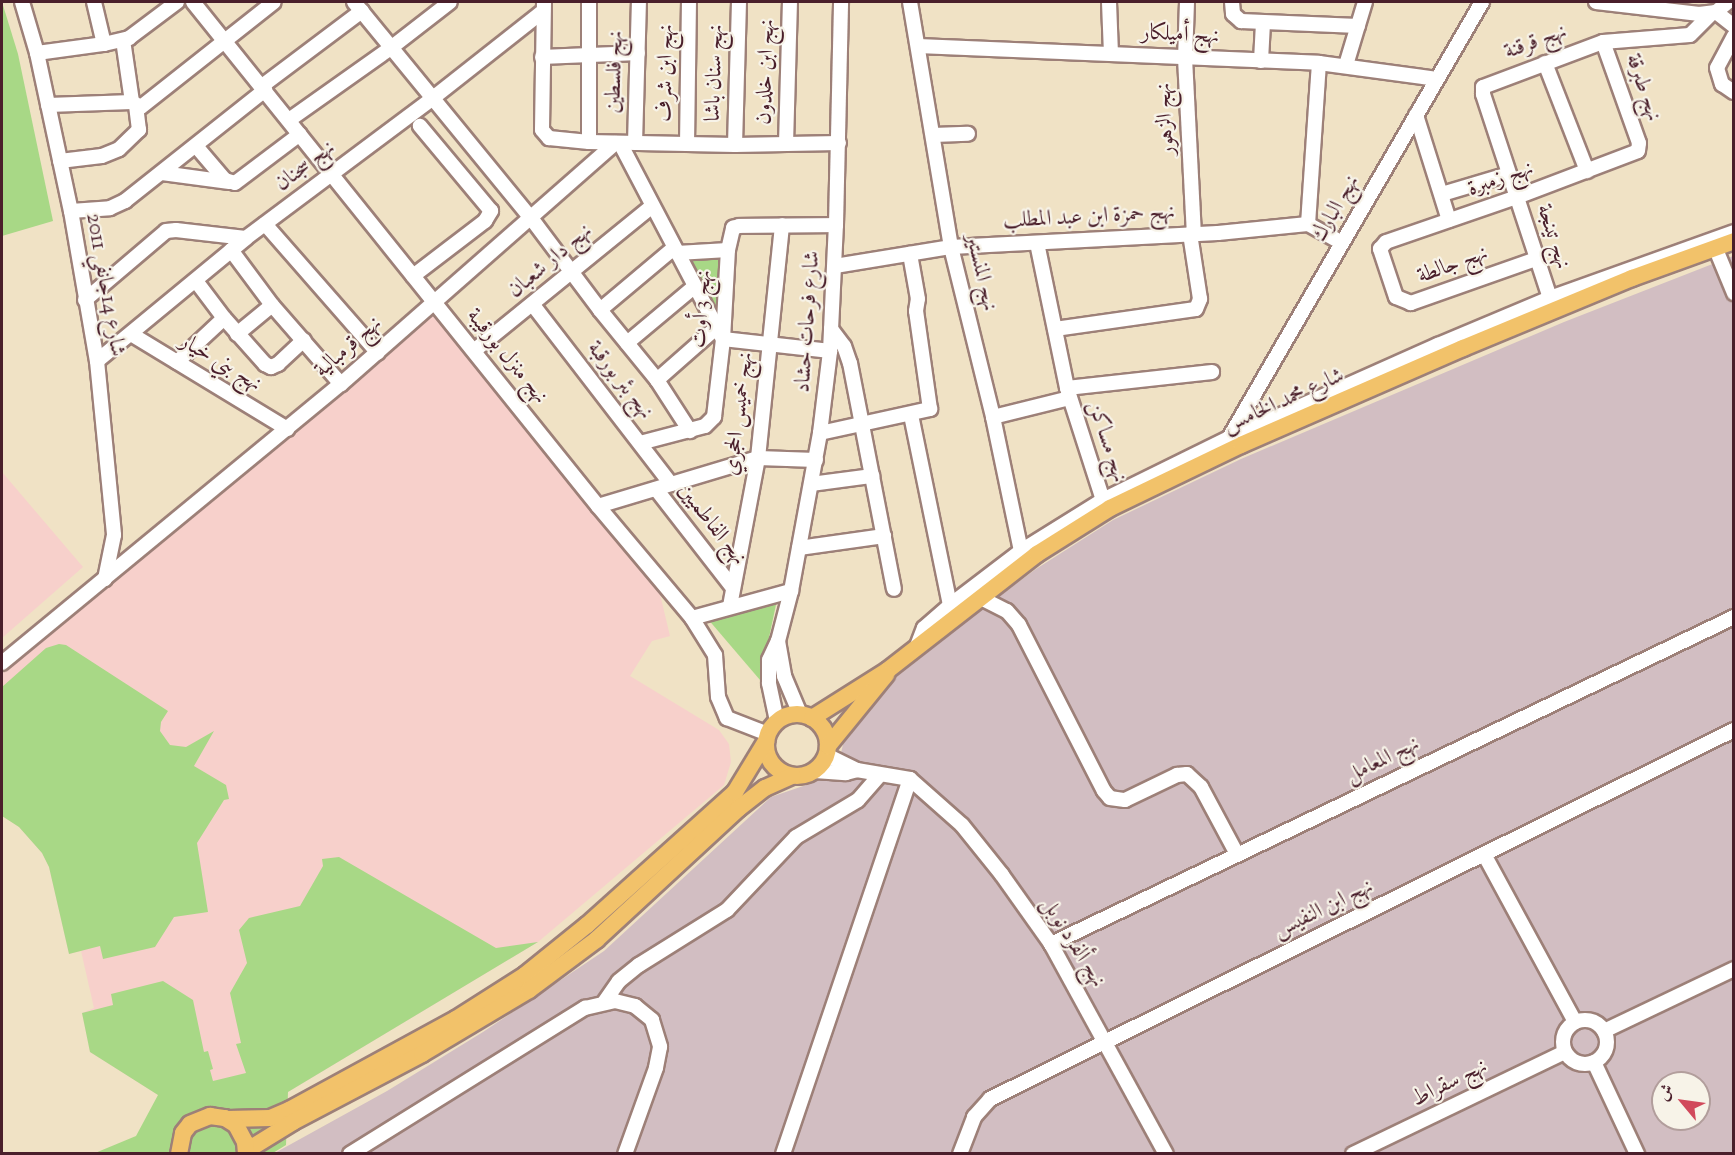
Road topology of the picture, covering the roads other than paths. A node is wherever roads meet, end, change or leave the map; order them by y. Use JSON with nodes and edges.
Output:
{"nodes":[{"id":1,"x":22,"y":2,"type":"edge"},
{"id":2,"x":94,"y":2,"type":"edge"},
{"id":3,"x":177,"y":2,"type":"edge"},
{"id":4,"x":193,"y":2,"type":"edge"},
{"id":5,"x":274,"y":2,"type":"edge"},
{"id":6,"x":450,"y":2,"type":"edge"},
{"id":7,"x":589,"y":2,"type":"edge"},
{"id":8,"x":639,"y":2,"type":"edge"},
{"id":9,"x":689,"y":2,"type":"edge"},
{"id":10,"x":740,"y":2,"type":"edge"},
{"id":11,"x":790,"y":2,"type":"edge"},
{"id":12,"x":841,"y":2,"type":"edge"},
{"id":13,"x":910,"y":2,"type":"edge"},
{"id":14,"x":1109,"y":2,"type":"edge"},
{"id":15,"x":1187,"y":2,"type":"edge"},
{"id":16,"x":1232,"y":2,"type":"edge"},
{"id":17,"x":1365,"y":2,"type":"edge"},
{"id":18,"x":1482,"y":2,"type":"edge"},
{"id":19,"x":1596,"y":2,"type":"edge"},
{"id":20,"x":1728,"y":2,"type":"edge"},
{"id":21,"x":358,"y":6,"type":"edge"},
{"id":22,"x":544,"y":6,"type":"edge"},
{"id":23,"x":1713,"y":13,"type":"junction"},
{"id":24,"x":1263,"y":23,"type":"junction"},
{"id":25,"x":1358,"y":26,"type":"junction"},
{"id":26,"x":1734,"y":26,"type":"edge"},
{"id":27,"x":1734,"y":36,"type":"edge"},
{"id":28,"x":123,"y":39,"type":"junction"},
{"id":29,"x":225,"y":40,"type":"junction"},
{"id":30,"x":1604,"y":42,"type":"junction"},
{"id":31,"x":104,"y":44,"type":"junction"},
{"id":32,"x":918,"y":46,"type":"junction"},
{"id":33,"x":392,"y":47,"type":"junction"},
{"id":34,"x":37,"y":53,"type":"junction"},
{"id":35,"x":1111,"y":53,"type":"junction"},
{"id":36,"x":638,"y":54,"type":"junction"},
{"id":37,"x":588,"y":56,"type":"junction"},
{"id":38,"x":542,"y":57,"type":"junction"},
{"id":39,"x":1185,"y":58,"type":"junction"},
{"id":40,"x":1262,"y":61,"type":"junction"},
{"id":41,"x":1319,"y":63,"type":"junction"},
{"id":42,"x":1545,"y":63,"type":"junction"},
{"id":43,"x":1346,"y":65,"type":"junction"},
{"id":44,"x":1437,"y":79,"type":"junction"},
{"id":45,"x":1483,"y":87,"type":"joint"},
{"id":46,"x":264,"y":88,"type":"junction"},
{"id":47,"x":1734,"y":92,"type":"edge"},
{"id":48,"x":433,"y":99,"type":"junction"},
{"id":49,"x":134,"y":104,"type":"junction"},
{"id":50,"x":48,"y":105,"type":"junction"},
{"id":51,"x":1416,"y":115,"type":"junction"},
{"id":52,"x":289,"y":120,"type":"junction"},
{"id":53,"x":420,"y":126,"type":"dead end"},
{"id":54,"x":300,"y":134,"type":"junction"},
{"id":55,"x":968,"y":134,"type":"dead end"},
{"id":56,"x":933,"y":135,"type":"junction"},
{"id":57,"x":589,"y":142,"type":"junction"},
{"id":58,"x":618,"y":143,"type":"junction"},
{"id":59,"x":635,"y":143,"type":"junction"},
{"id":60,"x":839,"y":143,"type":"junction"},
{"id":61,"x":687,"y":144,"type":"junction"},
{"id":62,"x":786,"y":144,"type":"junction"},
{"id":63,"x":735,"y":145,"type":"junction"},
{"id":64,"x":196,"y":146,"type":"junction"},
{"id":65,"x":1639,"y":149,"type":"joint"},
{"id":66,"x":60,"y":161,"type":"junction"},
{"id":67,"x":1587,"y":171,"type":"junction"},
{"id":68,"x":162,"y":173,"type":"junction"},
{"id":69,"x":332,"y":174,"type":"junction"},
{"id":70,"x":1509,"y":174,"type":"junction"},
{"id":71,"x":229,"y":183,"type":"junction"},
{"id":72,"x":1442,"y":194,"type":"junction"},
{"id":73,"x":1517,"y":197,"type":"junction"},
{"id":74,"x":652,"y":206,"type":"junction"},
{"id":75,"x":71,"y":211,"type":"junction"},
{"id":76,"x":531,"y":218,"type":"junction"},
{"id":77,"x":1449,"y":220,"type":"junction"},
{"id":78,"x":265,"y":224,"type":"junction"},
{"id":79,"x":1308,"y":224,"type":"junction"},
{"id":80,"x":782,"y":225,"type":"junction"},
{"id":81,"x":836,"y":225,"type":"junction"},
{"id":82,"x":1734,"y":232,"type":"edge"},
{"id":83,"x":1192,"y":234,"type":"junction"},
{"id":84,"x":246,"y":238,"type":"junction"},
{"id":85,"x":1734,"y":242,"type":"edge"},
{"id":86,"x":1037,"y":243,"type":"junction"},
{"id":87,"x":1342,"y":243,"type":"junction"},
{"id":88,"x":951,"y":247,"type":"junction"},
{"id":89,"x":1715,"y":247,"type":"junction"},
{"id":90,"x":231,"y":250,"type":"junction"},
{"id":91,"x":675,"y":250,"type":"junction"},
{"id":92,"x":728,"y":250,"type":"junction"},
{"id":93,"x":1380,"y":252,"type":"joint"},
{"id":94,"x":910,"y":254,"type":"junction"},
{"id":95,"x":1536,"y":259,"type":"junction"},
{"id":96,"x":835,"y":266,"type":"junction"},
{"id":97,"x":571,"y":272,"type":"junction"},
{"id":98,"x":414,"y":276,"type":"junction"},
{"id":99,"x":196,"y":280,"type":"junction"},
{"id":100,"x":694,"y":287,"type":"junction"},
{"id":101,"x":1734,"y":293,"type":"edge"},
{"id":102,"x":1550,"y":298,"type":"junction"},
{"id":103,"x":85,"y":300,"type":"junction"},
{"id":104,"x":434,"y":301,"type":"junction"},
{"id":105,"x":533,"y":304,"type":"junction"},
{"id":106,"x":272,"y":305,"type":"junction"},
{"id":107,"x":600,"y":310,"type":"junction"},
{"id":108,"x":224,"y":318,"type":"junction"},
{"id":109,"x":831,"y":328,"type":"junction"},
{"id":110,"x":1055,"y":329,"type":"junction"},
{"id":111,"x":719,"y":333,"type":"junction"},
{"id":112,"x":131,"y":334,"type":"junction"},
{"id":113,"x":237,"y":334,"type":"junction"},
{"id":114,"x":304,"y":340,"type":"junction"},
{"id":115,"x":627,"y":343,"type":"junction"},
{"id":116,"x":770,"y":344,"type":"junction"},
{"id":117,"x":475,"y":350,"type":"junction"},
{"id":118,"x":830,"y":351,"type":"junction"},
{"id":119,"x":378,"y":353,"type":"junction"},
{"id":120,"x":97,"y":361,"type":"junction"},
{"id":121,"x":177,"y":363,"type":"junction"},
{"id":122,"x":1212,"y":372,"type":"dead end"},
{"id":123,"x":657,"y":380,"type":"junction"},
{"id":124,"x":341,"y":384,"type":"junction"},
{"id":125,"x":1069,"y":393,"type":"junction"},
{"id":126,"x":911,"y":415,"type":"junction"},
{"id":127,"x":993,"y":417,"type":"junction"},
{"id":128,"x":861,"y":424,"type":"junction"},
{"id":129,"x":287,"y":429,"type":"junction"},
{"id":130,"x":690,"y":431,"type":"junction"},
{"id":131,"x":820,"y":433,"type":"junction"},
{"id":132,"x":1229,"y":438,"type":"junction"},
{"id":133,"x":640,"y":443,"type":"junction"},
{"id":134,"x":758,"y":458,"type":"junction"},
{"id":135,"x":816,"y":460,"type":"junction"},
{"id":136,"x":872,"y":476,"type":"junction"},
{"id":137,"x":670,"y":484,"type":"junction"},
{"id":138,"x":812,"y":484,"type":"junction"},
{"id":139,"x":656,"y":489,"type":"junction"},
{"id":140,"x":1103,"y":500,"type":"junction"},
{"id":141,"x":598,"y":506,"type":"junction"},
{"id":142,"x":884,"y":536,"type":"junction"},
{"id":143,"x":799,"y":548,"type":"junction"},
{"id":144,"x":1021,"y":551,"type":"junction"},
{"id":145,"x":105,"y":579,"type":"junction"},
{"id":146,"x":733,"y":588,"type":"junction"},
{"id":147,"x":894,"y":589,"type":"dead end"},
{"id":148,"x":791,"y":591,"type":"junction"},
{"id":149,"x":979,"y":597,"type":"junction"},
{"id":150,"x":950,"y":605,"type":"junction"},
{"id":151,"x":730,"y":606,"type":"junction"},
{"id":152,"x":1734,"y":617,"type":"edge"},
{"id":153,"x":692,"y":618,"type":"junction"},
{"id":154,"x":778,"y":640,"type":"junction"},
{"id":155,"x":917,"y":646,"type":"junction"},
{"id":156,"x":2,"y":663,"type":"edge"},
{"id":157,"x":888,"y":670,"type":"junction"},
{"id":158,"x":806,"y":716,"type":"junction"},
{"id":159,"x":1734,"y":730,"type":"edge"},
{"id":160,"x":770,"y":732,"type":"junction"},
{"id":161,"x":827,"y":750,"type":"junction"},
{"id":162,"x":857,"y":770,"type":"junction"},
{"id":163,"x":814,"y":771,"type":"junction"},
{"id":164,"x":880,"y":775,"type":"junction"},
{"id":165,"x":792,"y":776,"type":"junction"},
{"id":166,"x":910,"y":779,"type":"junction"},
{"id":167,"x":1237,"y":854,"type":"junction"},
{"id":168,"x":1485,"y":856,"type":"junction"},
{"id":169,"x":1051,"y":944,"type":"junction"},
{"id":170,"x":1734,"y":969,"type":"edge"},
{"id":171,"x":605,"y":1001,"type":"junction"},
{"id":172,"x":1575,"y":1022,"type":"junction"},
{"id":173,"x":1604,"y":1031,"type":"junction"},
{"id":174,"x":1105,"y":1040,"type":"junction"},
{"id":175,"x":1565,"y":1052,"type":"junction"},
{"id":176,"x":1594,"y":1062,"type":"junction"},
{"id":177,"x":228,"y":1119,"type":"junction"},
{"id":178,"x":246,"y":1152,"type":"edge"},
{"id":179,"x":179,"y":1154,"type":"edge"},
{"id":180,"x":350,"y":1154,"type":"edge"},
{"id":181,"x":625,"y":1154,"type":"edge"},
{"id":182,"x":783,"y":1154,"type":"edge"},
{"id":183,"x":960,"y":1154,"type":"edge"},
{"id":184,"x":1166,"y":1154,"type":"edge"},
{"id":185,"x":1353,"y":1154,"type":"edge"},
{"id":186,"x":1637,"y":1154,"type":"edge"}],
"edges":[{"from":1,"to":34,"type":"street","name":"شارع 14جانفي 2011"},
{"from":2,"to":31,"type":"street"},
{"from":3,"to":28,"type":"street"},
{"from":4,"to":29,"type":"street","name":"نهج منزل بورقيبة"},
{"from":5,"to":29,"type":"street"},
{"from":6,"to":33,"type":"street"},
{"from":7,"to":37,"type":"street"},
{"from":8,"to":36,"type":"street","name":"نهج فلسطين"},
{"from":9,"to":61,"type":"street","name":"نهج ابن شرف"},
{"from":10,"to":63,"type":"street","name":"نهج سنان باشا"},
{"from":11,"to":62,"type":"street","name":"نهج ابن خلدون"},
{"from":12,"to":60,"type":"street","name":"شارع فرحات حشاد"},
{"from":13,"to":32,"type":"street","name":"نهج المنستير"},
{"from":14,"to":35,"type":"street"},
{"from":15,"to":39,"type":"street","name":"نهج الزهور"},
{"from":16,"to":24,"type":"street"},
{"from":17,"to":25,"type":"street"},
{"from":18,"to":44,"type":"street","name":"نهج البارك"},
{"from":19,"to":23,"type":"street"},
{"from":20,"to":23,"type":"street","name":"نهج قرقنة"},
{"from":21,"to":33,"type":"street"},
{"from":21,"to":46,"type":"street"},
{"from":22,"to":38,"type":"street"},
{"from":22,"to":48,"type":"street","name":"نهج سجنان"},
{"from":23,"to":26,"type":"street"},
{"from":23,"to":30,"type":"street","name":"نهج قرقنة"},
{"from":24,"to":25,"type":"street"},
{"from":24,"to":40,"type":"street"},
{"from":25,"to":43,"type":"street"},
{"from":27,"to":47,"type":"street"},
{"from":28,"to":31,"type":"street"},
{"from":28,"to":49,"type":"street"},
{"from":29,"to":46,"type":"street","name":"نهج منزل بورقيبة"},
{"from":29,"to":49,"type":"street"},
{"from":30,"to":42,"type":"street","name":"نهج قرقنة"},
{"from":30,"to":65,"type":"street","name":"نهج طبرقة"},
{"from":31,"to":34,"type":"street"},
{"from":32,"to":35,"type":"street","name":"نهج أميلكار"},
{"from":32,"to":56,"type":"street","name":"نهج المنستير"},
{"from":33,"to":48,"type":"street"},
{"from":33,"to":52,"type":"street"},
{"from":34,"to":50,"type":"street","name":"شارع 14جانفي 2011"},
{"from":35,"to":39,"type":"street","name":"نهج أميلكار"},
{"from":36,"to":37,"type":"street"},
{"from":36,"to":59,"type":"street","name":"نهج فلسطين"},
{"from":37,"to":38,"type":"street"},
{"from":37,"to":57,"type":"street"},
{"from":38,"to":57,"type":"street"},
{"from":39,"to":40,"type":"street","name":"نهج أميلكار"},
{"from":39,"to":83,"type":"street","name":"نهج الزهور"},
{"from":40,"to":41,"type":"street","name":"نهج أميلكار"},
{"from":41,"to":43,"type":"street","name":"نهج أميلكار"},
{"from":41,"to":79,"type":"street"},
{"from":42,"to":45,"type":"street","name":"نهج قرقنة"},
{"from":42,"to":67,"type":"street"},
{"from":43,"to":44,"type":"street","name":"نهج أميلكار"},
{"from":44,"to":51,"type":"street","name":"نهج البارك"},
{"from":45,"to":70,"type":"street","name":"نهج تينجة"},
{"from":46,"to":52,"type":"street","name":"نهج منزل بورقيبة"},
{"from":46,"to":64,"type":"street"},
{"from":48,"to":69,"type":"street","name":"نهج سجنان"},
{"from":48,"to":76,"type":"street"},
{"from":49,"to":50,"type":"street"},
{"from":49,"to":66,"type":"street"},
{"from":50,"to":66,"type":"street","name":"شارع 14جانفي 2011"},
{"from":51,"to":72,"type":"street"},
{"from":51,"to":87,"type":"street","name":"نهج البارك"},
{"from":52,"to":54,"type":"street","name":"نهج منزل بورقيبة"},
{"from":53,"to":98,"type":"street"},
{"from":54,"to":69,"type":"street","name":"نهج منزل بورقيبة"},
{"from":54,"to":71,"type":"street"},
{"from":55,"to":56,"type":"street"},
{"from":56,"to":88,"type":"street","name":"نهج المنستير"},
{"from":57,"to":58,"type":"street"},
{"from":58,"to":59,"type":"street"},
{"from":58,"to":74,"type":"street"},
{"from":58,"to":76,"type":"street","name":"نهج قرمبالية"},
{"from":59,"to":61,"type":"street"},
{"from":60,"to":62,"type":"street"},
{"from":60,"to":81,"type":"street","name":"شارع فرحات حشاد"},
{"from":61,"to":63,"type":"street"},
{"from":62,"to":63,"type":"street"},
{"from":64,"to":68,"type":"street"},
{"from":64,"to":71,"type":"street"},
{"from":65,"to":67,"type":"street","name":"نهج زمبرة"},
{"from":66,"to":75,"type":"street","name":"شارع 14جانفي 2011"},
{"from":67,"to":73,"type":"street","name":"نهج زمبرة"},
{"from":68,"to":71,"type":"street"},
{"from":68,"to":75,"type":"street"},
{"from":69,"to":78,"type":"street","name":"نهج سجنان"},
{"from":69,"to":98,"type":"street","name":"نهج منزل بورقيبة"},
{"from":70,"to":72,"type":"street"},
{"from":70,"to":73,"type":"street","name":"نهج تينجة"},
{"from":72,"to":77,"type":"street"},
{"from":73,"to":77,"type":"street","name":"نهج زمبرة"},
{"from":73,"to":95,"type":"street","name":"نهج تينجة"},
{"from":74,"to":91,"type":"street"},
{"from":74,"to":97,"type":"street","name":"نهج دار شعبان"},
{"from":75,"to":103,"type":"street","name":"شارع 14جانفي 2011"},
{"from":76,"to":97,"type":"street"},
{"from":76,"to":104,"type":"street","name":"نهج قرمبالية"},
{"from":77,"to":93,"type":"street","name":"نهج زمبرة"},
{"from":78,"to":84,"type":"street","name":"نهج سجنان"},
{"from":78,"to":119,"type":"street"},
{"from":79,"to":83,"type":"street","name":"نهج حمزة ابن عبد المطلب"},
{"from":79,"to":87,"type":"street"},
{"from":80,"to":81,"type":"street","name":"نهج 3 أوت"},
{"from":80,"to":92,"type":"street","name":"نهج 3 أوت"},
{"from":80,"to":116,"type":"street","name":"نهج خميس الحجري"},
{"from":81,"to":96,"type":"street","name":"شارع فرحات حشاد"},
{"from":82,"to":102,"type":"street"},
{"from":83,"to":86,"type":"street","name":"نهج حمزة ابن عبد المطلب"},
{"from":83,"to":110,"type":"street","name":"نهج الزهور"},
{"from":84,"to":90,"type":"street","name":"نهج سجنان"},
{"from":84,"to":103,"type":"street"},
{"from":85,"to":89,"type":"main road","name":"شارع محمد الخامس"},
{"from":86,"to":88,"type":"street","name":"نهج حمزة ابن عبد المطلب"},
{"from":86,"to":110,"type":"street","name":"نهج مساكن"},
{"from":87,"to":132,"type":"street","name":"نهج البارك"},
{"from":88,"to":94,"type":"street","name":"نهج حمزة ابن عبد المطلب"},
{"from":88,"to":127,"type":"street","name":"نهج المنستير"},
{"from":89,"to":101,"type":"street"},
{"from":89,"to":149,"type":"main road","name":"شارع محمد الخامس"},
{"from":90,"to":99,"type":"street","name":"نهج سجنان"},
{"from":90,"to":106,"type":"street"},
{"from":91,"to":92,"type":"street"},
{"from":91,"to":100,"type":"street"},
{"from":91,"to":107,"type":"street"},
{"from":92,"to":111,"type":"street","name":"نهج 3 أوت"},
{"from":93,"to":95,"type":"street","name":"نهج جالطة"},
{"from":94,"to":96,"type":"street","name":"نهج حمزة ابن عبد المطلب"},
{"from":94,"to":126,"type":"street"},
{"from":95,"to":102,"type":"street","name":"نهج تينجة"},
{"from":96,"to":109,"type":"street","name":"شارع فرحات حشاد"},
{"from":97,"to":105,"type":"street","name":"نهج دار شعبان"},
{"from":97,"to":107,"type":"street"},
{"from":98,"to":104,"type":"street","name":"نهج منزل بورقيبة"},
{"from":99,"to":108,"type":"street"},
{"from":99,"to":112,"type":"street","name":"نهج سجنان"},
{"from":100,"to":111,"type":"street"},
{"from":100,"to":115,"type":"street"},
{"from":102,"to":132,"type":"street"},
{"from":103,"to":120,"type":"street","name":"شارع 14جانفي 2011"},
{"from":104,"to":117,"type":"street","name":"نهج منزل بورقيبة"},
{"from":104,"to":119,"type":"street","name":"نهج قرمبالية"},
{"from":105,"to":117,"type":"street","name":"نهج دار شعبان"},
{"from":105,"to":133,"type":"street","name":"نهج بئر بورقبة"},
{"from":106,"to":113,"type":"street"},
{"from":106,"to":114,"type":"street"},
{"from":107,"to":115,"type":"street"},
{"from":108,"to":113,"type":"street"},
{"from":108,"to":121,"type":"street"},
{"from":109,"to":118,"type":"street","name":"شارع فرحات حشاد"},
{"from":109,"to":128,"type":"street"},
{"from":110,"to":125,"type":"street","name":"نهج مساكن"},
{"from":111,"to":116,"type":"street"},
{"from":111,"to":123,"type":"street"},
{"from":111,"to":130,"type":"street","name":"نهج 3 أوت"},
{"from":112,"to":120,"type":"street","name":"نهج سجنان"},
{"from":112,"to":121,"type":"street","name":"نهج بني خيار"},
{"from":113,"to":114,"type":"street"},
{"from":114,"to":124,"type":"street"},
{"from":115,"to":123,"type":"street"},
{"from":116,"to":118,"type":"street"},
{"from":116,"to":134,"type":"street","name":"نهج خميس الحجري"},
{"from":117,"to":141,"type":"street","name":"نهج منزل بورقيبة"},
{"from":118,"to":131,"type":"street","name":"شارع فرحات حشاد"},
{"from":119,"to":124,"type":"street","name":"نهج قرمبالية"},
{"from":120,"to":145,"type":"street","name":"شارع 14جانفي 2011"},
{"from":121,"to":129,"type":"street","name":"نهج بني خيار"},
{"from":122,"to":125,"type":"street"},
{"from":123,"to":130,"type":"street"},
{"from":124,"to":129,"type":"street","name":"نهج قرمبالية"},
{"from":125,"to":127,"type":"street"},
{"from":125,"to":140,"type":"street","name":"نهج مساكن"},
{"from":126,"to":128,"type":"street"},
{"from":126,"to":150,"type":"street"},
{"from":127,"to":144,"type":"street","name":"نهج المنستير"},
{"from":128,"to":131,"type":"street"},
{"from":128,"to":136,"type":"street"},
{"from":129,"to":145,"type":"street","name":"نهج قرمبالية"},
{"from":130,"to":133,"type":"street","name":"نهج 3 أوت"},
{"from":131,"to":135,"type":"street","name":"شارع فرحات حشاد"},
{"from":132,"to":140,"type":"street"},
{"from":133,"to":137,"type":"street","name":"نهج بئر بورقبة"},
{"from":134,"to":135,"type":"street"},
{"from":134,"to":137,"type":"street"},
{"from":134,"to":146,"type":"street","name":"نهج خميس الحجري"},
{"from":135,"to":138,"type":"street","name":"شارع فرحات حشاد"},
{"from":136,"to":138,"type":"street"},
{"from":136,"to":142,"type":"street"},
{"from":137,"to":139,"type":"street"},
{"from":138,"to":143,"type":"street","name":"شارع فرحات حشاد"},
{"from":139,"to":141,"type":"street"},
{"from":139,"to":146,"type":"street","name":"نهج الفاطميين"},
{"from":140,"to":144,"type":"street"},
{"from":141,"to":153,"type":"street","name":"نهج منزل بورقيبة"},
{"from":142,"to":143,"type":"street"},
{"from":142,"to":147,"type":"street"},
{"from":143,"to":148,"type":"street","name":"شارع فرحات حشاد"},
{"from":144,"to":150,"type":"street"},
{"from":145,"to":156,"type":"street","name":"نهج قرمبالية"},
{"from":146,"to":151,"type":"street","name":"نهج خميس الحجري"},
{"from":148,"to":151,"type":"street"},
{"from":148,"to":154,"type":"street","name":"شارع فرحات حشاد"},
{"from":149,"to":155,"type":"main road","name":"شارع محمد الخامس"},
{"from":149,"to":167,"type":"street"},
{"from":150,"to":155,"type":"street"},
{"from":151,"to":153,"type":"street"},
{"from":152,"to":167,"type":"street","name":"نهج المعامل"},
{"from":153,"to":160,"type":"street","name":"نهج منزل بورقيبة"},
{"from":154,"to":158,"type":"street","name":"شارع فرحات حشاد"},
{"from":154,"to":160,"type":"street","name":"شارع فرحات حشاد"},
{"from":155,"to":157,"type":"main road","name":"شارع محمد الخامس"},
{"from":157,"to":158,"type":"main road"},
{"from":157,"to":161,"type":"main road"},
{"from":158,"to":160,"type":"main road"},
{"from":158,"to":161,"type":"main road"},
{"from":159,"to":168,"type":"street","name":"نهج ابن النفيس"},
{"from":160,"to":165,"type":"main road"},
{"from":160,"to":177,"type":"main road"},
{"from":161,"to":162,"type":"street"},
{"from":161,"to":163,"type":"main road"},
{"from":162,"to":163,"type":"street"},
{"from":162,"to":164,"type":"street"},
{"from":163,"to":165,"type":"main road"},
{"from":164,"to":166,"type":"street"},
{"from":164,"to":171,"type":"street"},
{"from":165,"to":178,"type":"main road"},
{"from":166,"to":169,"type":"street","name":"نهج ألفرد نوبل"},
{"from":166,"to":182,"type":"street"},
{"from":167,"to":169,"type":"street","name":"نهج المعامل"},
{"from":168,"to":172,"type":"street"},
{"from":168,"to":174,"type":"street","name":"نهج ابن النفيس"},
{"from":169,"to":174,"type":"street","name":"نهج ألفرد نوبل"},
{"from":170,"to":173,"type":"street"},
{"from":171,"to":180,"type":"street"},
{"from":171,"to":181,"type":"street"},
{"from":172,"to":173,"type":"street"},
{"from":172,"to":175,"type":"street"},
{"from":173,"to":176,"type":"street"},
{"from":174,"to":183,"type":"street","name":"نهج ابن النفيس"},
{"from":174,"to":184,"type":"street","name":"نهج ألفرد نوبل"},
{"from":175,"to":176,"type":"street"},
{"from":175,"to":185,"type":"street","name":"نهج سقراط"},
{"from":176,"to":186,"type":"street"},
{"from":177,"to":178,"type":"main road"},
{"from":177,"to":179,"type":"main road"}]}
